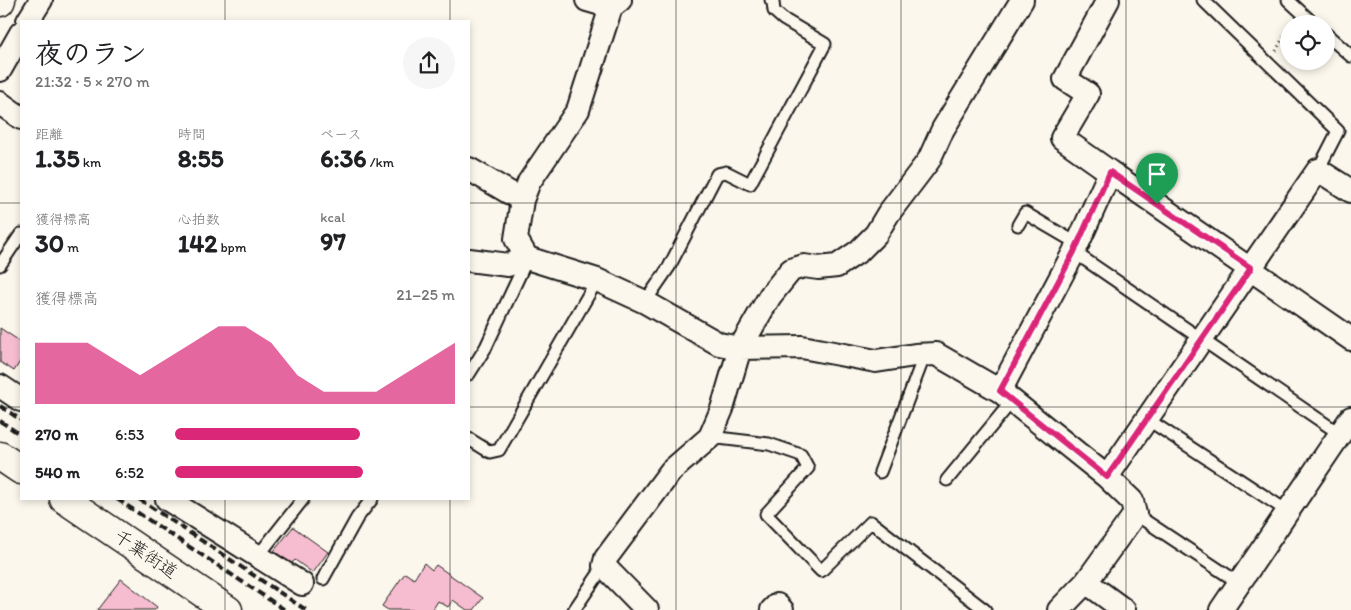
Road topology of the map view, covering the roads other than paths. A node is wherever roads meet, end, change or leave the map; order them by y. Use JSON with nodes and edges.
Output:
{"nodes":[{"id":1,"x":41,"y":0,"type":"edge"},
{"id":2,"x":587,"y":0,"type":"edge"},
{"id":3,"x":771,"y":0,"type":"edge"},
{"id":4,"x":1022,"y":0,"type":"edge"},
{"id":5,"x":1108,"y":0,"type":"edge"},
{"id":6,"x":1203,"y":0,"type":"edge"},
{"id":7,"x":1288,"y":0,"type":"edge"},
{"id":8,"x":616,"y":4,"type":"edge"},
{"id":9,"x":1304,"y":15,"type":"edge"},
{"id":10,"x":29,"y":20,"type":"edge"},
{"id":11,"x":20,"y":36,"type":"edge"},
{"id":12,"x":1335,"y":42,"type":"edge"},
{"id":13,"x":1351,"y":56,"type":"edge"},
{"id":14,"x":0,"y":70,"type":"edge"},
{"id":15,"x":0,"y":103,"type":"edge"},
{"id":16,"x":20,"y":117,"type":"edge"},
{"id":17,"x":470,"y":170,"type":"edge"},
{"id":18,"x":1318,"y":170,"type":"junction"},
{"id":19,"x":1110,"y":172,"type":"junction"},
{"id":20,"x":1351,"y":191,"type":"edge"},
{"id":21,"x":522,"y":200,"type":"junction"},
{"id":22,"x":1018,"y":225,"type":"dead end"},
{"id":23,"x":20,"y":235,"type":"edge"},
{"id":24,"x":1076,"y":248,"type":"junction"},
{"id":25,"x":527,"y":258,"type":"junction"},
{"id":26,"x":470,"y":260,"type":"edge"},
{"id":27,"x":0,"y":265,"type":"edge"},
{"id":28,"x":1251,"y":268,"type":"junction"},
{"id":29,"x":596,"y":280,"type":"junction"},
{"id":30,"x":645,"y":302,"type":"junction"},
{"id":31,"x":1351,"y":339,"type":"edge"},
{"id":32,"x":1202,"y":340,"type":"junction"},
{"id":33,"x":740,"y":348,"type":"junction"},
{"id":34,"x":925,"y":354,"type":"junction"},
{"id":35,"x":470,"y":372,"type":"edge"},
{"id":36,"x":0,"y":386,"type":"edge"},
{"id":37,"x":1006,"y":396,"type":"junction"},
{"id":38,"x":20,"y":399,"type":"edge"},
{"id":39,"x":1147,"y":419,"type":"junction"},
{"id":40,"x":1345,"y":426,"type":"edge"},
{"id":41,"x":710,"y":437,"type":"junction"},
{"id":42,"x":470,"y":440,"type":"edge"},
{"id":43,"x":0,"y":456,"type":"edge"},
{"id":44,"x":20,"y":469,"type":"edge"},
{"id":45,"x":880,"y":472,"type":"dead end"},
{"id":46,"x":1107,"y":477,"type":"junction"},
{"id":47,"x":947,"y":480,"type":"dead end"},
{"id":48,"x":65,"y":500,"type":"edge"},
{"id":49,"x":169,"y":500,"type":"edge"},
{"id":50,"x":302,"y":500,"type":"edge"},
{"id":51,"x":371,"y":500,"type":"edge"},
{"id":52,"x":1287,"y":511,"type":"junction"},
{"id":53,"x":1135,"y":514,"type":"junction"},
{"id":54,"x":258,"y":556,"type":"junction"},
{"id":55,"x":604,"y":566,"type":"junction"},
{"id":56,"x":313,"y":582,"type":"joint"},
{"id":57,"x":1086,"y":582,"type":"junction"},
{"id":58,"x":1239,"y":583,"type":"junction"},
{"id":59,"x":228,"y":610,"type":"edge"},
{"id":60,"x":574,"y":610,"type":"edge"},
{"id":61,"x":647,"y":610,"type":"edge"},
{"id":62,"x":772,"y":610,"type":"edge"},
{"id":63,"x":782,"y":610,"type":"edge"},
{"id":64,"x":985,"y":610,"type":"edge"},
{"id":65,"x":1059,"y":610,"type":"edge"},
{"id":66,"x":1124,"y":610,"type":"edge"},
{"id":67,"x":1221,"y":610,"type":"edge"}],
"edges":[{"from":1,"to":10,"type":"street"},
{"from":2,"to":8,"type":"street"},
{"from":3,"to":30,"type":"lane"},
{"from":4,"to":33,"type":"street"},
{"from":5,"to":19,"type":"street"},
{"from":6,"to":18,"type":"lane"},
{"from":7,"to":9,"type":"lane"},
{"from":8,"to":21,"type":"street"},
{"from":11,"to":14,"type":"street"},
{"from":12,"to":13,"type":"lane"},
{"from":15,"to":16,"type":"street"},
{"from":17,"to":21,"type":"street"},
{"from":18,"to":20,"type":"street"},
{"from":18,"to":28,"type":"street"},
{"from":19,"to":24,"type":"street"},
{"from":19,"to":28,"type":"street"},
{"from":21,"to":25,"type":"street"},
{"from":22,"to":24,"type":"lane"},
{"from":23,"to":27,"type":"lane"},
{"from":24,"to":32,"type":"lane"},
{"from":24,"to":37,"type":"street"},
{"from":25,"to":26,"type":"street"},
{"from":25,"to":29,"type":"street"},
{"from":25,"to":35,"type":"lane"},
{"from":28,"to":31,"type":"street"},
{"from":28,"to":32,"type":"street"},
{"from":29,"to":30,"type":"street"},
{"from":29,"to":42,"type":"lane"},
{"from":30,"to":33,"type":"street"},
{"from":32,"to":39,"type":"street"},
{"from":32,"to":40,"type":"lane"},
{"from":33,"to":34,"type":"street"},
{"from":33,"to":41,"type":"street"},
{"from":34,"to":37,"type":"street"},
{"from":34,"to":45,"type":"lane"},
{"from":36,"to":38,"type":"street"},
{"from":37,"to":46,"type":"street"},
{"from":37,"to":47,"type":"lane"},
{"from":39,"to":46,"type":"street"},
{"from":39,"to":52,"type":"lane"},
{"from":40,"to":52,"type":"street"},
{"from":41,"to":55,"type":"street"},
{"from":41,"to":64,"type":"lane"},
{"from":43,"to":44,"type":"highway"},
{"from":46,"to":53,"type":"street"},
{"from":48,"to":59,"type":"highway","name":"千葉街道"},
{"from":49,"to":54,"type":"street"},
{"from":50,"to":54,"type":"lane"},
{"from":51,"to":56,"type":"lane"},
{"from":52,"to":58,"type":"street"},
{"from":53,"to":57,"type":"street"},
{"from":53,"to":58,"type":"lane"},
{"from":54,"to":56,"type":"street"},
{"from":55,"to":60,"type":"lane"},
{"from":55,"to":61,"type":"street"},
{"from":57,"to":65,"type":"street"},
{"from":57,"to":66,"type":"street"},
{"from":58,"to":67,"type":"street"},
{"from":62,"to":63,"type":"street"}]}
